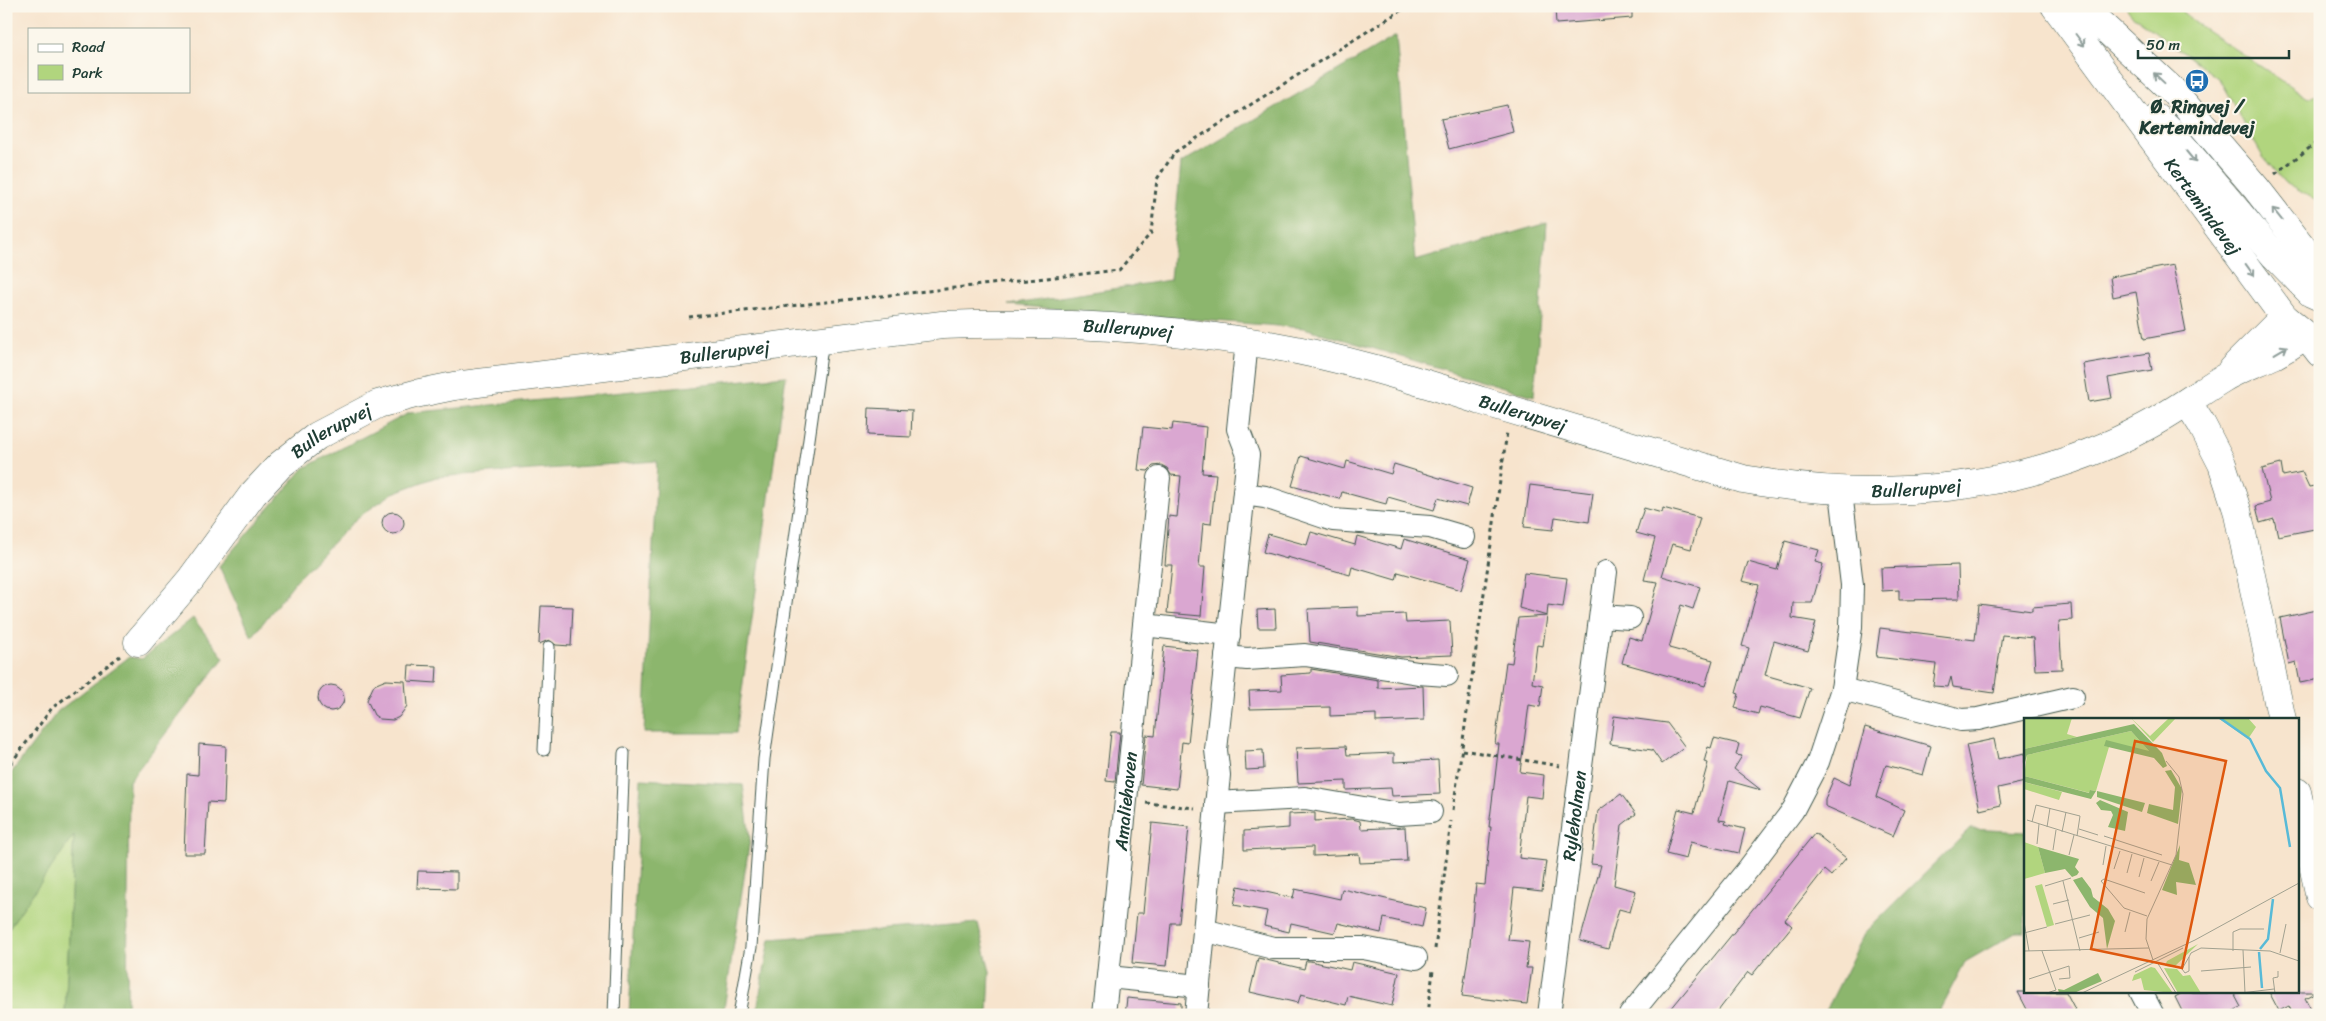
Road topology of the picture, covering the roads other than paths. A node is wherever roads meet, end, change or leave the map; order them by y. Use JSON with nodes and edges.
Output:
{"nodes":[{"id":1,"x":2055,"y":6,"type":"edge"},
{"id":2,"x":2081,"y":6,"type":"edge"},
{"id":3,"x":2106,"y":75,"type":"junction"},
{"id":4,"x":2317,"y":279,"type":"edge"},
{"id":5,"x":2304,"y":328,"type":"edge"},
{"id":6,"x":823,"y":340,"type":"junction"},
{"id":7,"x":1247,"y":342,"type":"junction"},
{"id":8,"x":2188,"y":403,"type":"junction"},
{"id":9,"x":1159,"y":478,"type":"dead end"},
{"id":10,"x":1841,"y":492,"type":"junction"},
{"id":11,"x":1244,"y":494,"type":"junction"},
{"id":12,"x":1464,"y":537,"type":"dead end"},
{"id":13,"x":1606,"y":572,"type":"dead end"},
{"id":14,"x":1601,"y":616,"type":"junction"},
{"id":15,"x":1630,"y":618,"type":"dead end"},
{"id":16,"x":1144,"y":625,"type":"junction"},
{"id":17,"x":1229,"y":635,"type":"junction"},
{"id":18,"x":138,"y":642,"type":"road end"},
{"id":19,"x":549,"y":647,"type":"dead end"},
{"id":20,"x":1226,"y":657,"type":"junction"},
{"id":21,"x":1447,"y":675,"type":"dead end"},
{"id":22,"x":1842,"y":689,"type":"junction"},
{"id":23,"x":2073,"y":697,"type":"dead end"},
{"id":24,"x":2038,"y":712,"type":"edge"},
{"id":25,"x":2282,"y":718,"type":"edge"},
{"id":26,"x":544,"y":750,"type":"dead end"},
{"id":27,"x":624,"y":753,"type":"dead end"},
{"id":28,"x":2298,"y":797,"type":"edge"},
{"id":29,"x":1216,"y":806,"type":"junction"},
{"id":30,"x":1431,"y":812,"type":"dead end"},
{"id":31,"x":2320,"y":897,"type":"edge"},
{"id":32,"x":1204,"y":930,"type":"junction"},
{"id":33,"x":1428,"y":960,"type":"road end"},
{"id":34,"x":1108,"y":976,"type":"junction"},
{"id":35,"x":1198,"y":986,"type":"junction"},
{"id":36,"x":2142,"y":994,"type":"edge"},
{"id":37,"x":614,"y":1015,"type":"edge"},
{"id":38,"x":739,"y":1015,"type":"edge"},
{"id":39,"x":1104,"y":1015,"type":"edge"},
{"id":40,"x":1196,"y":1015,"type":"edge"},
{"id":41,"x":1549,"y":1015,"type":"edge"},
{"id":42,"x":1630,"y":1015,"type":"edge"},
{"id":43,"x":2153,"y":1015,"type":"edge"}],
"edges":[{"from":1,"to":3,"type":"street","name":"Kertemindevej","one_way":true},
{"from":4,"to":2,"type":"street","one_way":true},
{"from":3,"to":4,"type":"street","one_way":true},
{"from":3,"to":5,"type":"street","name":"Kertemindevej","one_way":true},
{"from":4,"to":5,"type":"street","name":"Bullerupvej"},
{"from":5,"to":8,"type":"street","name":"Bullerupvej"},
{"from":6,"to":7,"type":"street","name":"Bullerupvej"},
{"from":6,"to":18,"type":"street","name":"Bullerupvej"},
{"from":6,"to":38,"type":"lane"},
{"from":7,"to":10,"type":"street","name":"Bullerupvej"},
{"from":7,"to":11,"type":"street"},
{"from":8,"to":10,"type":"street","name":"Bullerupvej"},
{"from":8,"to":25,"type":"street"},
{"from":9,"to":16,"type":"street","name":"Amaliehaven"},
{"from":10,"to":22,"type":"street"},
{"from":11,"to":12,"type":"street"},
{"from":11,"to":17,"type":"street"},
{"from":13,"to":14,"type":"street","name":"Ryleholmen"},
{"from":14,"to":15,"type":"street"},
{"from":14,"to":41,"type":"street","name":"Ryleholmen"},
{"from":16,"to":17,"type":"street"},
{"from":16,"to":34,"type":"street","name":"Amaliehaven"},
{"from":17,"to":20,"type":"street"},
{"from":19,"to":26,"type":"lane"},
{"from":20,"to":21,"type":"street"},
{"from":20,"to":29,"type":"street"},
{"from":22,"to":24,"type":"street"},
{"from":22,"to":42,"type":"street"},
{"from":23,"to":24,"type":"street"},
{"from":27,"to":37,"type":"lane"},
{"from":28,"to":31,"type":"street"},
{"from":29,"to":30,"type":"street"},
{"from":29,"to":32,"type":"street"},
{"from":32,"to":33,"type":"street"},
{"from":32,"to":35,"type":"street"},
{"from":34,"to":35,"type":"street"},
{"from":34,"to":39,"type":"street","name":"Amaliehaven"},
{"from":35,"to":40,"type":"street"},
{"from":36,"to":43,"type":"street"}]}
